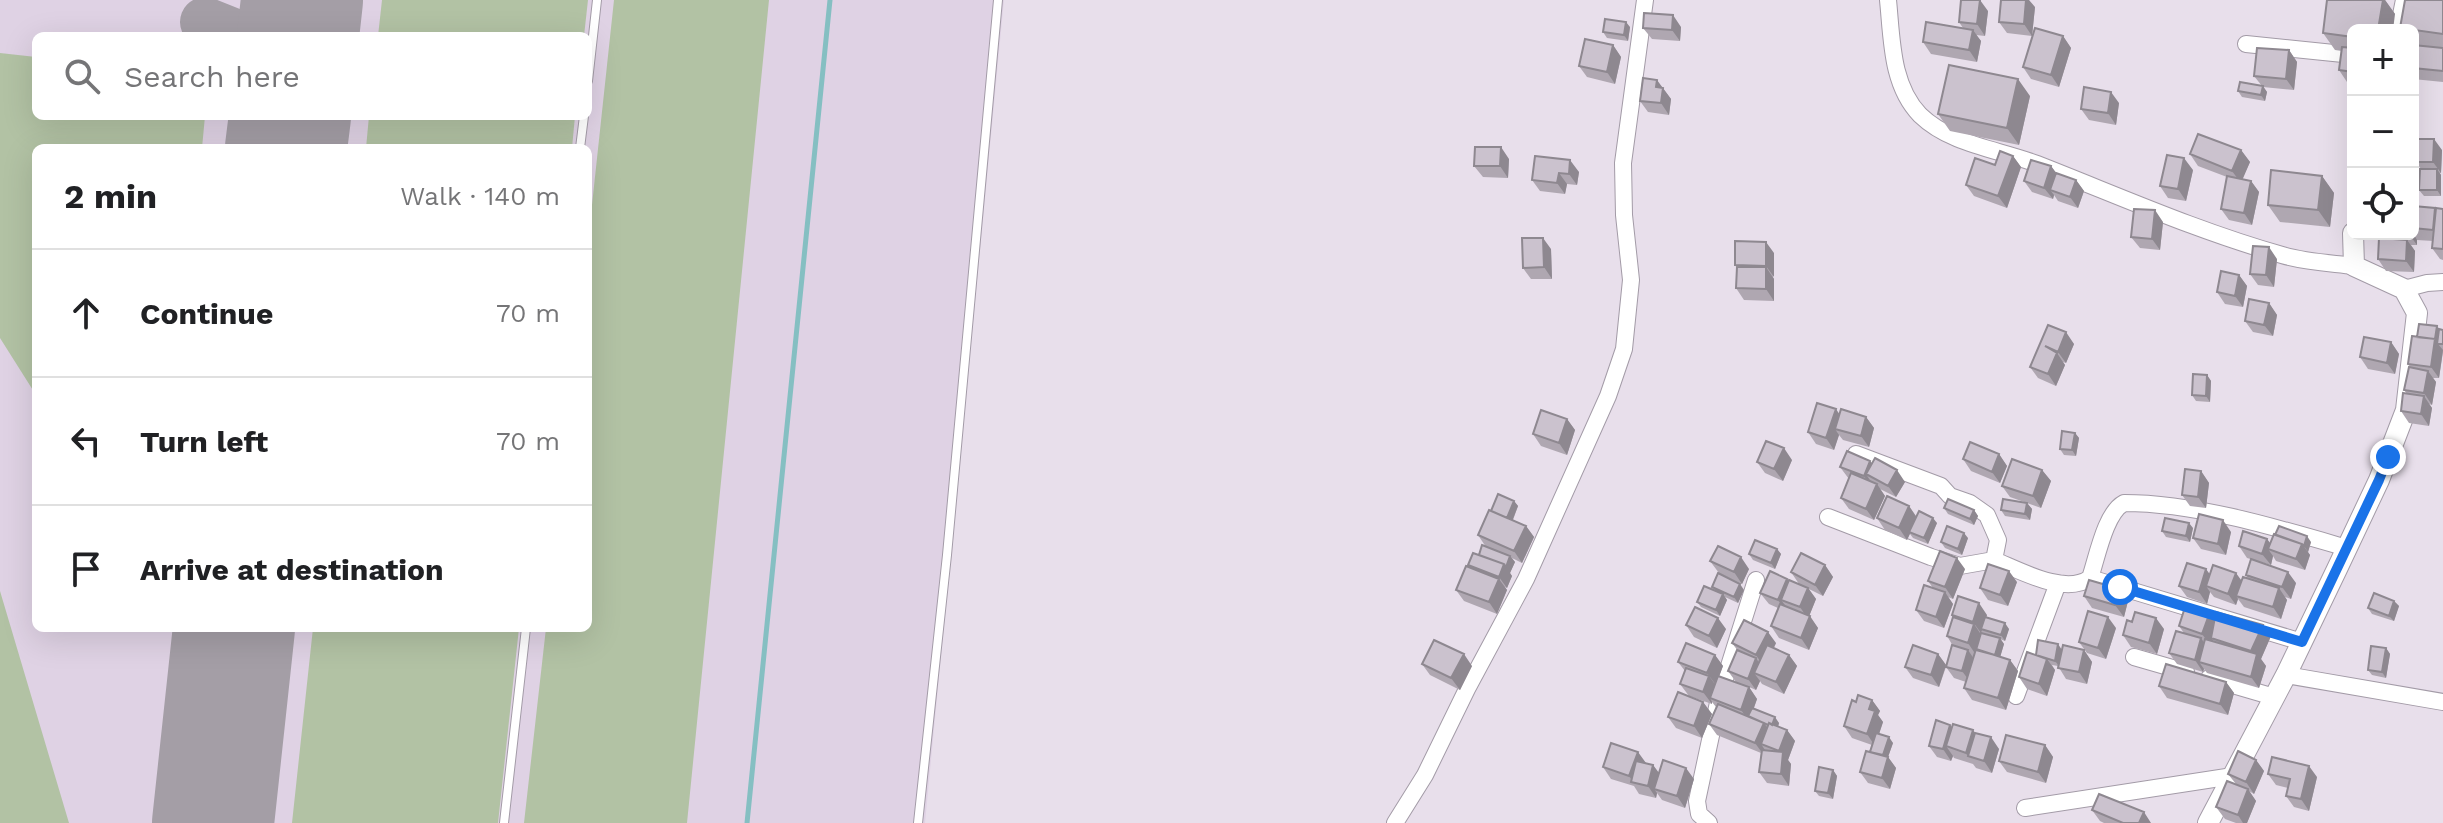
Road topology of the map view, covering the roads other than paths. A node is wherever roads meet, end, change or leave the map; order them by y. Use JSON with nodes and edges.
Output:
{"nodes":[{"id":1,"x":597,"y":0,"type":"edge"},
{"id":2,"x":998,"y":0,"type":"edge"},
{"id":3,"x":1645,"y":0,"type":"edge"},
{"id":4,"x":1888,"y":0,"type":"edge"},
{"id":5,"x":2406,"y":0,"type":"edge"},
{"id":6,"x":2401,"y":24,"type":"edge"},
{"id":7,"x":2246,"y":44,"type":"dead end"},
{"id":8,"x":592,"y":45,"type":"edge"},
{"id":9,"x":2347,"y":54,"type":"edge"},
{"id":10,"x":584,"y":120,"type":"edge"},
{"id":11,"x":580,"y":144,"type":"edge"},
{"id":12,"x":2353,"y":240,"type":"edge"},
{"id":13,"x":2354,"y":266,"type":"junction"},
{"id":14,"x":2443,"y":282,"type":"edge"},
{"id":15,"x":2404,"y":289,"type":"junction"},
{"id":16,"x":1856,"y":454,"type":"edge"},
{"id":17,"x":1828,"y":517,"type":"dead end"},
{"id":18,"x":2347,"y":548,"type":"junction"},
{"id":19,"x":1994,"y":560,"type":"junction"},
{"id":20,"x":2090,"y":578,"type":"junction"},
{"id":21,"x":1756,"y":580,"type":"dead end"},
{"id":22,"x":2058,"y":583,"type":"junction"},
{"id":23,"x":526,"y":632,"type":"edge"},
{"id":24,"x":2302,"y":642,"type":"junction"},
{"id":25,"x":2134,"y":657,"type":"dead end"},
{"id":26,"x":2286,"y":675,"type":"junction"},
{"id":27,"x":2016,"y":696,"type":"dead end"},
{"id":28,"x":2274,"y":697,"type":"junction"},
{"id":29,"x":2443,"y":702,"type":"edge"},
{"id":30,"x":2233,"y":776,"type":"junction"},
{"id":31,"x":2025,"y":808,"type":"dead end"},
{"id":32,"x":504,"y":823,"type":"edge"},
{"id":33,"x":918,"y":823,"type":"edge"},
{"id":34,"x":1395,"y":823,"type":"edge"},
{"id":35,"x":1709,"y":823,"type":"edge"},
{"id":36,"x":2208,"y":823,"type":"edge"}],
"edges":[{"from":1,"to":8,"type":"lane"},
{"from":2,"to":33,"type":"lane"},
{"from":3,"to":34,"type":"street"},
{"from":4,"to":13,"type":"street"},
{"from":5,"to":6,"type":"street"},
{"from":7,"to":9,"type":"street"},
{"from":10,"to":11,"type":"lane"},
{"from":12,"to":13,"type":"street"},
{"from":13,"to":15,"type":"street"},
{"from":14,"to":15,"type":"street"},
{"from":15,"to":18,"type":"street"},
{"from":16,"to":19,"type":"street"},
{"from":17,"to":19,"type":"street"},
{"from":18,"to":20,"type":"street"},
{"from":18,"to":24,"type":"street"},
{"from":19,"to":22,"type":"street"},
{"from":20,"to":22,"type":"street"},
{"from":20,"to":24,"type":"street"},
{"from":21,"to":35,"type":"street"},
{"from":22,"to":27,"type":"street"},
{"from":23,"to":32,"type":"lane"},
{"from":24,"to":26,"type":"street"},
{"from":25,"to":28,"type":"street"},
{"from":26,"to":28,"type":"street"},
{"from":26,"to":29,"type":"street"},
{"from":28,"to":30,"type":"street"},
{"from":30,"to":31,"type":"street"},
{"from":30,"to":36,"type":"street"}]}
